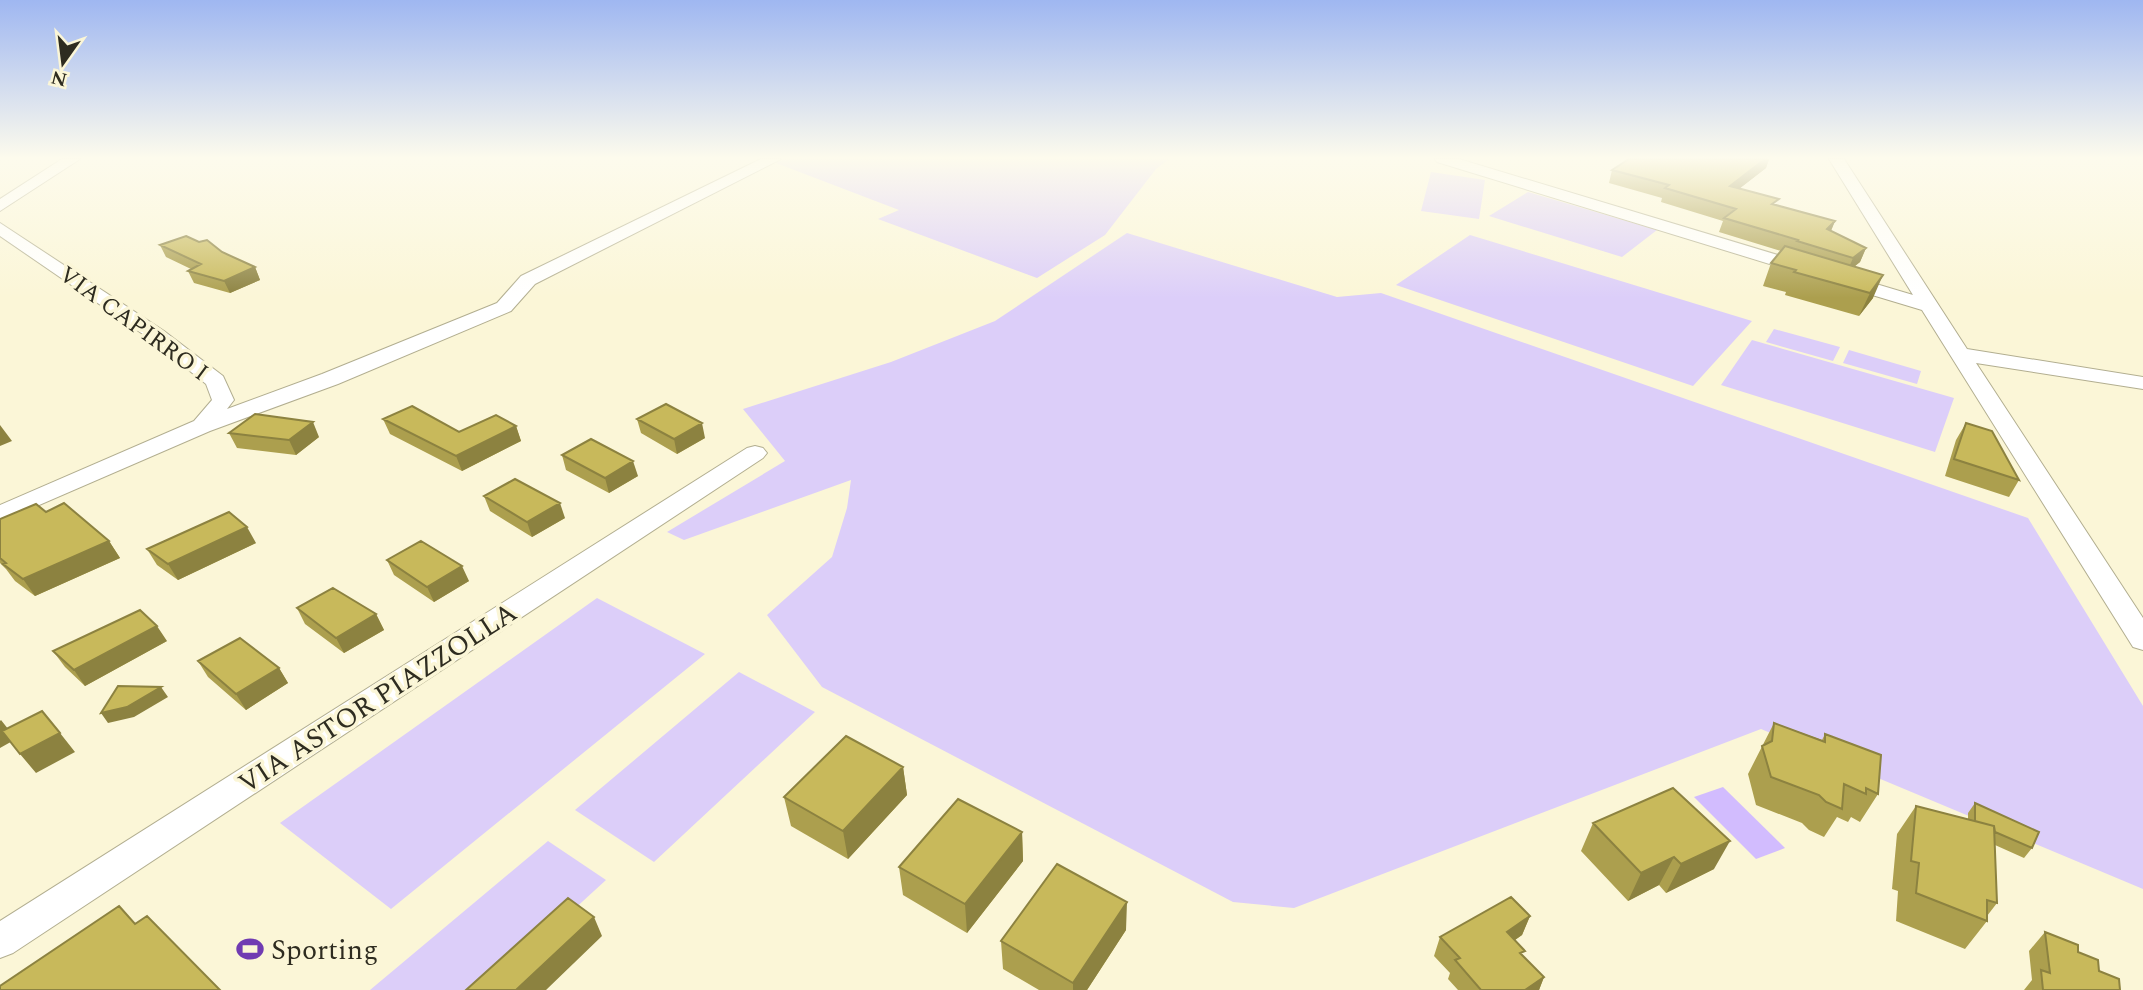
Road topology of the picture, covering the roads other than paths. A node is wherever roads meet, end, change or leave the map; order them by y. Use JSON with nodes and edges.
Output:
{"nodes":[{"id":1,"x":680,"y":205,"type":"edge"},
{"id":2,"x":1595,"y":205,"type":"edge"},
{"id":3,"x":1865,"y":205,"type":"edge"},
{"id":4,"x":0,"y":229,"type":"edge"},
{"id":5,"x":1929,"y":306,"type":"junction"},
{"id":6,"x":1960,"y":354,"type":"junction"},
{"id":7,"x":2143,"y":383,"type":"edge"},
{"id":8,"x":202,"y":426,"type":"junction"},
{"id":9,"x":755,"y":453,"type":"dead end"},
{"id":10,"x":0,"y":514,"type":"edge"},
{"id":11,"x":2143,"y":640,"type":"edge"},
{"id":12,"x":0,"y":941,"type":"edge"}],
"edges":[{"from":1,"to":8,"type":"street"},
{"from":2,"to":5,"type":"street"},
{"from":3,"to":5,"type":"street"},
{"from":4,"to":8,"type":"street","name":"VIA CAPIRRO I"},
{"from":5,"to":6,"type":"street"},
{"from":6,"to":7,"type":"street"},
{"from":6,"to":11,"type":"street"},
{"from":8,"to":10,"type":"street","name":"VIA CAPIRRO I"},
{"from":9,"to":12,"type":"street","name":"VIA ASTOR PIAZZOLLA"}]}
